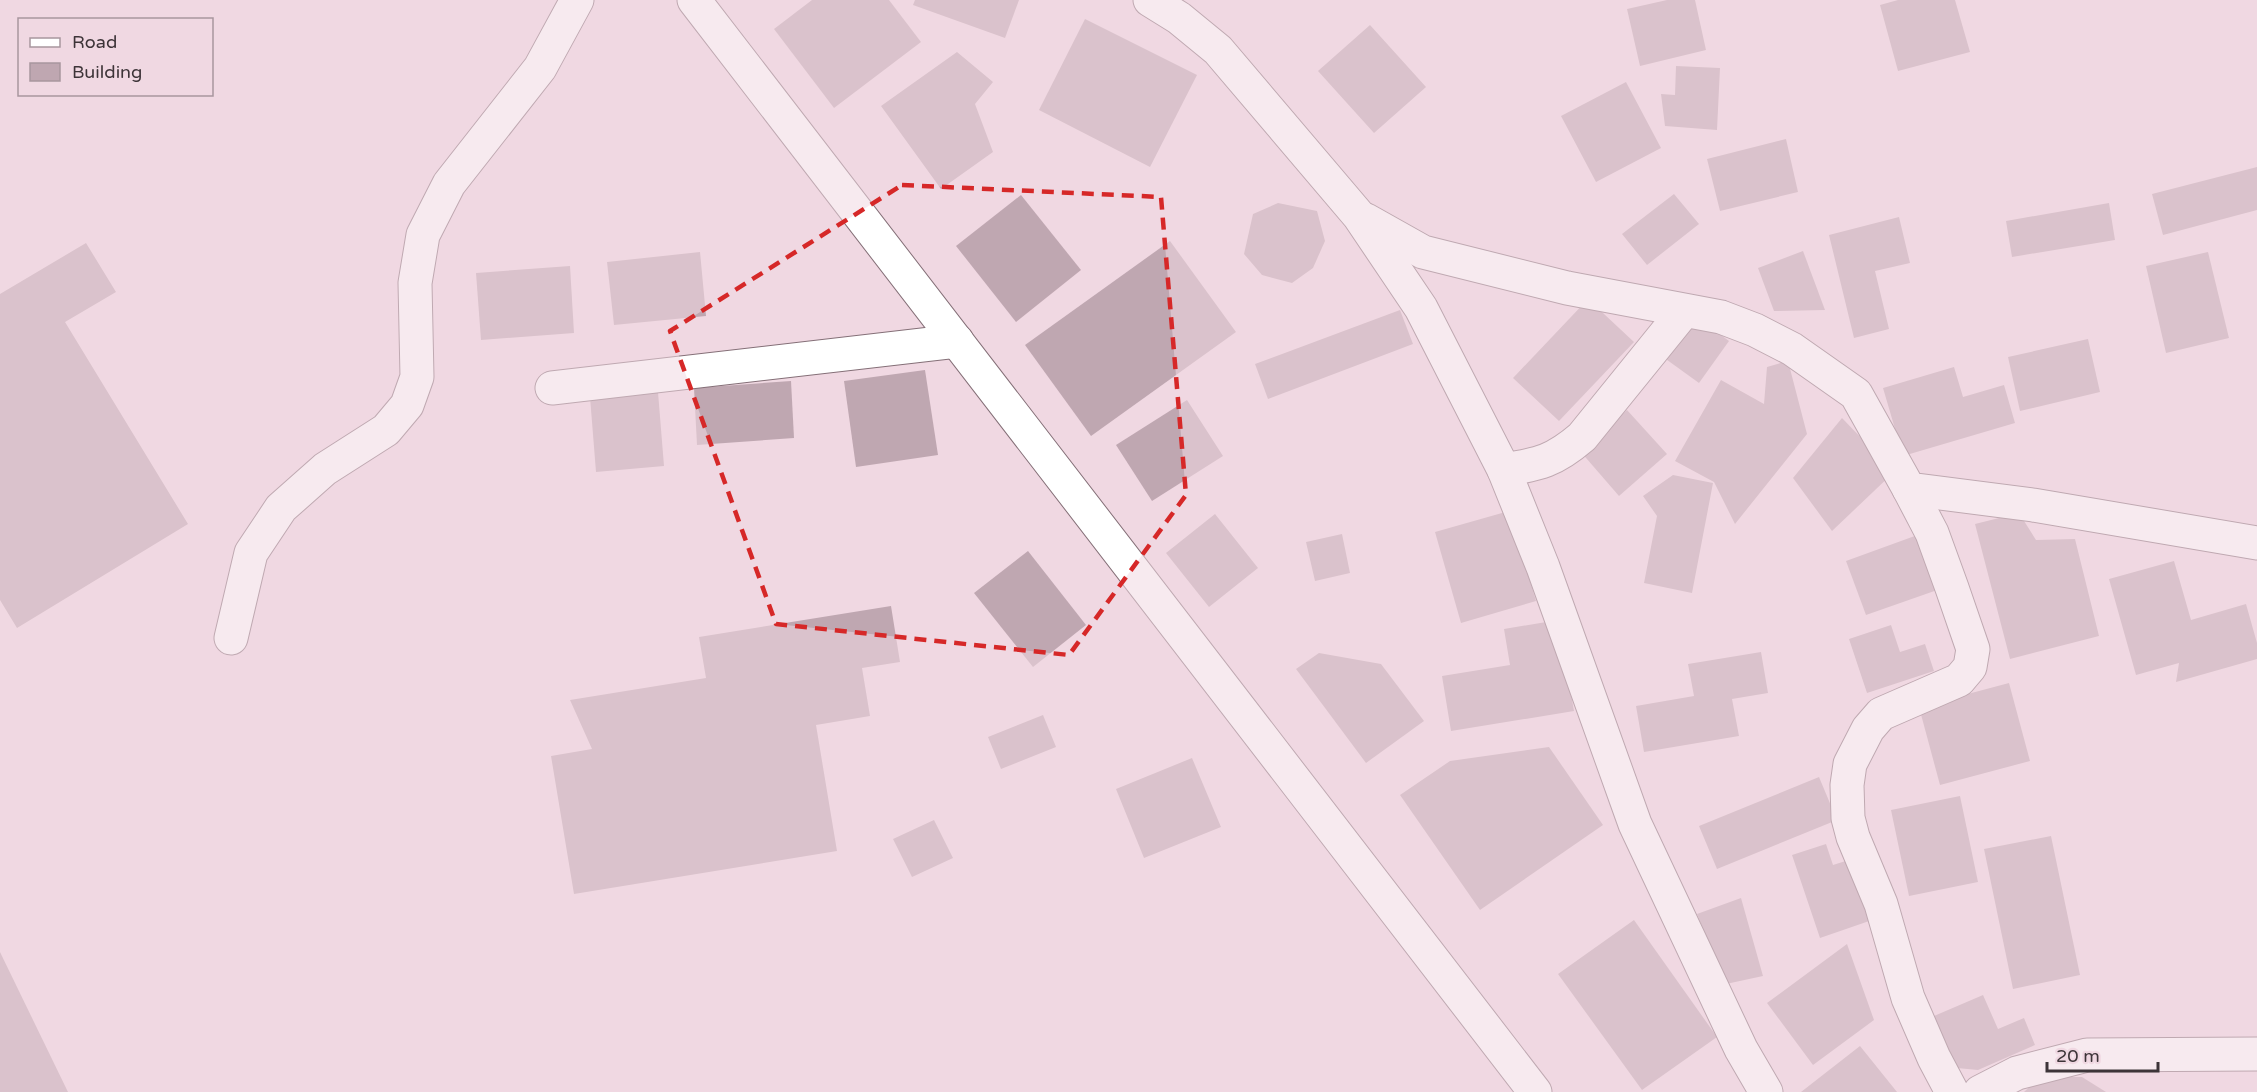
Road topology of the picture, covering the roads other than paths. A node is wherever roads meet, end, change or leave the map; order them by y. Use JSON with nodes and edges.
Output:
{"nodes":[{"id":1,"x":577,"y":0,"type":"edge"},
{"id":2,"x":694,"y":0,"type":"edge"},
{"id":3,"x":1150,"y":0,"type":"edge"},
{"id":4,"x":1359,"y":216,"type":"junction"},
{"id":5,"x":1684,"y":311,"type":"junction"},
{"id":6,"x":957,"y":341,"type":"junction"},
{"id":7,"x":552,"y":387,"type":"dead end"},
{"id":8,"x":1504,"y":470,"type":"junction"},
{"id":9,"x":1909,"y":489,"type":"junction"},
{"id":10,"x":2257,"y":543,"type":"edge"},
{"id":11,"x":231,"y":638,"type":"dead end"},
{"id":12,"x":2257,"y":1054,"type":"edge"},
{"id":13,"x":1535,"y":1092,"type":"edge"},
{"id":14,"x":1766,"y":1092,"type":"edge"},
{"id":15,"x":1952,"y":1092,"type":"edge"},
{"id":16,"x":1980,"y":1092,"type":"edge"}],
"edges":[{"from":1,"to":11,"type":"street"},
{"from":2,"to":6,"type":"street"},
{"from":3,"to":4,"type":"street"},
{"from":4,"to":5,"type":"street"},
{"from":4,"to":8,"type":"street"},
{"from":5,"to":8,"type":"street"},
{"from":5,"to":9,"type":"street"},
{"from":6,"to":7,"type":"street"},
{"from":6,"to":13,"type":"street"},
{"from":8,"to":14,"type":"street"},
{"from":9,"to":10,"type":"street"},
{"from":9,"to":15,"type":"street"},
{"from":12,"to":16,"type":"street"}]}
